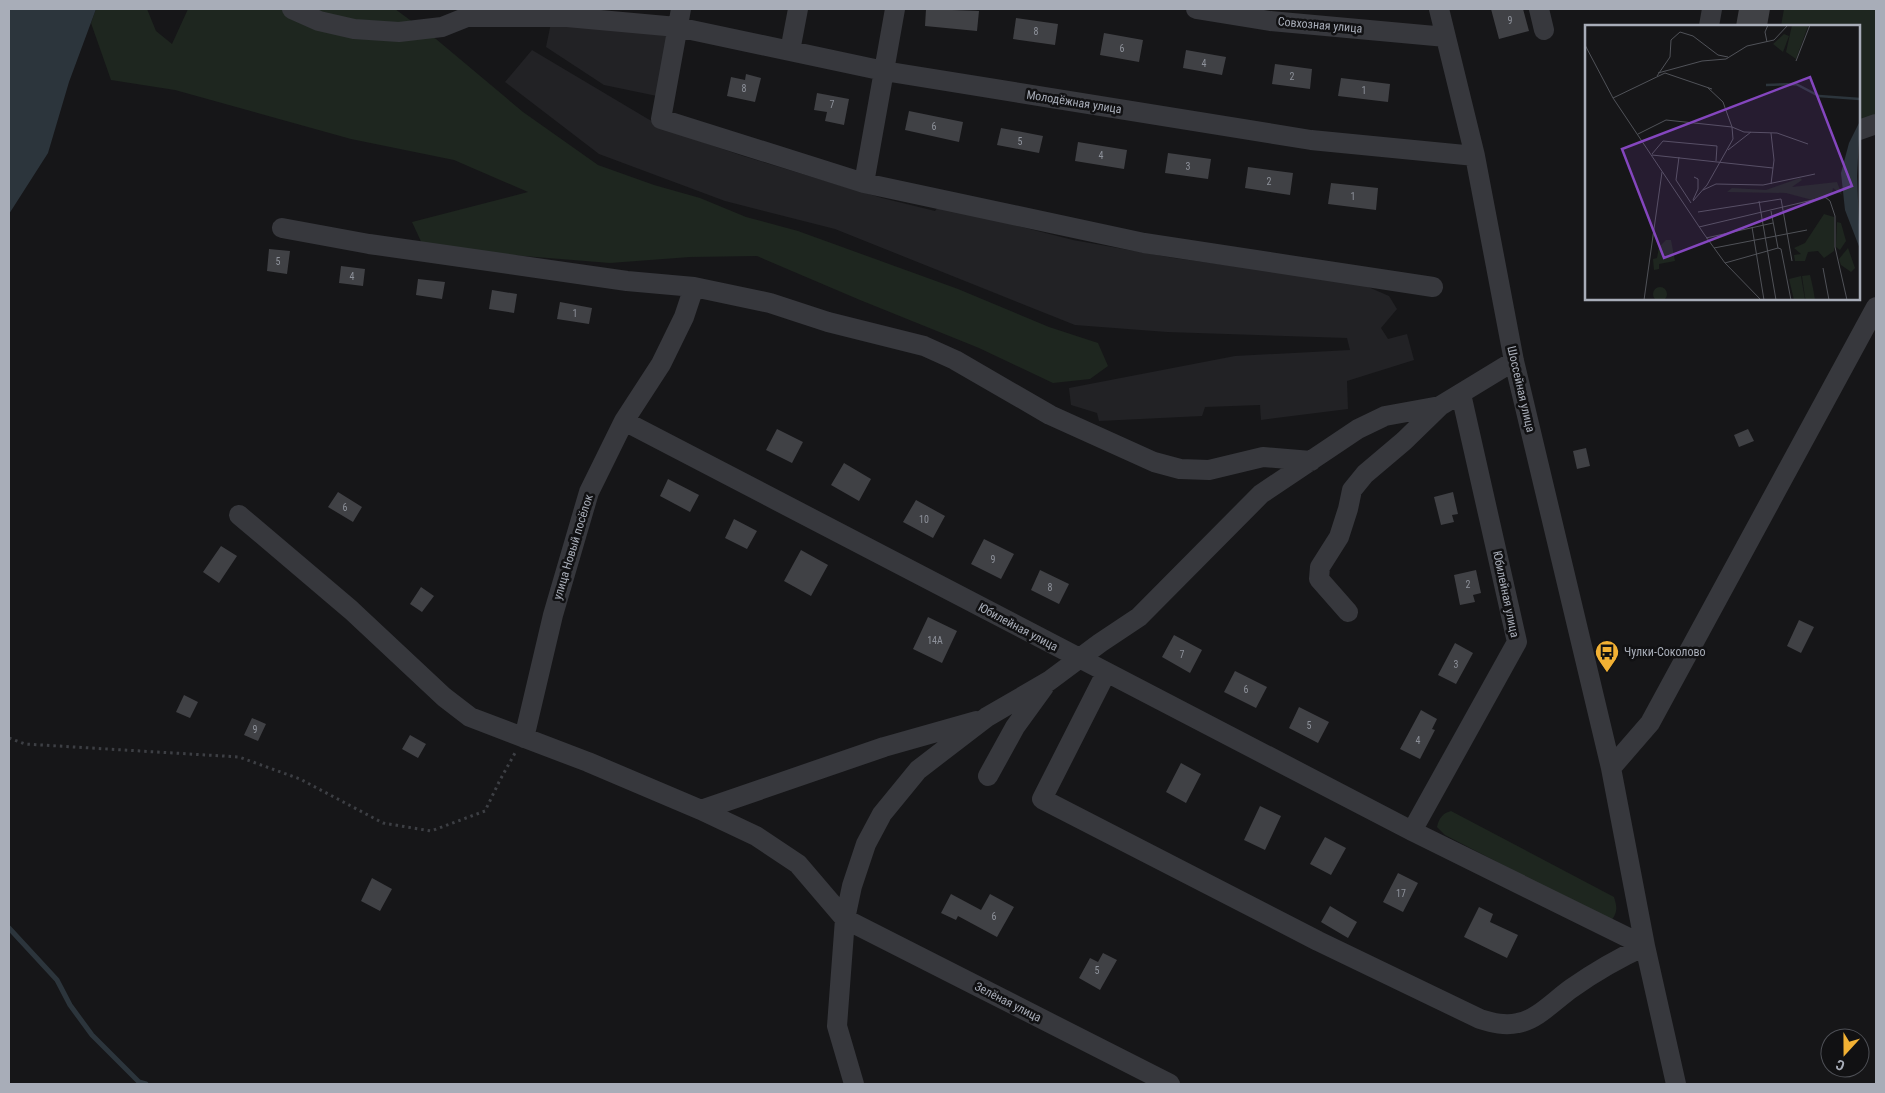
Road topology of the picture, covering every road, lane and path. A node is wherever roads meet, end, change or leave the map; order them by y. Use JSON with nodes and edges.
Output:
{"nodes":[{"id":1,"x":292,"y":9,"type":"edge"},
{"id":2,"x":798,"y":9,"type":"edge"},
{"id":3,"x":895,"y":9,"type":"edge"},
{"id":4,"x":1196,"y":9,"type":"edge"},
{"id":5,"x":1439,"y":9,"type":"edge"},
{"id":6,"x":1539,"y":9,"type":"edge"},
{"id":7,"x":1712,"y":9,"type":"edge"},
{"id":8,"x":679,"y":18,"type":"edge"},
{"id":9,"x":1709,"y":25,"type":"edge"},
{"id":10,"x":1544,"y":30,"type":"dead end"},
{"id":11,"x":1446,"y":37,"type":"junction"},
{"id":12,"x":790,"y":51,"type":"junction"},
{"id":13,"x":884,"y":71,"type":"junction"},
{"id":14,"x":1876,"y":124,"type":"edge"},
{"id":15,"x":1860,"y":130,"type":"edge"},
{"id":16,"x":1475,"y":156,"type":"junction"},
{"id":17,"x":864,"y":183,"type":"junction"},
{"id":18,"x":282,"y":228,"type":"dead end"},
{"id":19,"x":1433,"y":287,"type":"dead end"},
{"id":20,"x":694,"y":288,"type":"junction"},
{"id":21,"x":1876,"y":306,"type":"edge"},
{"id":22,"x":1514,"y":361,"type":"junction"},
{"id":23,"x":1461,"y":394,"type":"junction"},
{"id":24,"x":1440,"y":406,"type":"junction"},
{"id":25,"x":624,"y":421,"type":"junction"},
{"id":26,"x":1312,"y":461,"type":"junction"},
{"id":27,"x":239,"y":515,"type":"dead end"},
{"id":28,"x":1348,"y":612,"type":"dead end"},
{"id":29,"x":1080,"y":659,"type":"junction"},
{"id":30,"x":1106,"y":673,"type":"junction"},
{"id":31,"x":1049,"y":681,"type":"junction"},
{"id":32,"x":987,"y":717,"type":"junction"},
{"id":33,"x":9,"y":738,"type":"edge"},
{"id":34,"x":524,"y":738,"type":"junction"},
{"id":35,"x":1611,"y":768,"type":"junction"},
{"id":36,"x":988,"y":776,"type":"dead end"},
{"id":37,"x":701,"y":810,"type":"junction"},
{"id":38,"x":1412,"y":831,"type":"junction"},
{"id":39,"x":845,"y":919,"type":"junction"},
{"id":40,"x":1645,"y":946,"type":"junction"},
{"id":41,"x":854,"y":1084,"type":"edge"},
{"id":42,"x":1170,"y":1084,"type":"edge"},
{"id":43,"x":1676,"y":1084,"type":"edge"}],
"edges":[{"from":1,"to":8,"type":"street","name":"Молодёжная улица"},
{"from":2,"to":12,"type":"street"},
{"from":3,"to":13,"type":"street"},
{"from":4,"to":11,"type":"street","name":"Совхозная улица"},
{"from":5,"to":11,"type":"street","name":"Шоссейная улица"},
{"from":6,"to":10,"type":"street"},
{"from":7,"to":9,"type":"street"},
{"from":8,"to":12,"type":"street","name":"Молодёжная улица"},
{"from":8,"to":17,"type":"street"},
{"from":11,"to":16,"type":"street","name":"Шоссейная улица"},
{"from":12,"to":13,"type":"street","name":"Молодёжная улица"},
{"from":13,"to":16,"type":"street","name":"Молодёжная улица"},
{"from":13,"to":17,"type":"street"},
{"from":14,"to":15,"type":"street"},
{"from":16,"to":22,"type":"street","name":"Шоссейная улица"},
{"from":17,"to":19,"type":"street"},
{"from":18,"to":20,"type":"street"},
{"from":20,"to":25,"type":"street","name":"улица Новый посёлок"},
{"from":20,"to":26,"type":"street"},
{"from":21,"to":35,"type":"street"},
{"from":22,"to":23,"type":"street"},
{"from":22,"to":35,"type":"street","name":"Шоссейная улица"},
{"from":23,"to":24,"type":"street"},
{"from":23,"to":38,"type":"street","name":"Юбилейная улица"},
{"from":24,"to":26,"type":"street"},
{"from":24,"to":28,"type":"street"},
{"from":25,"to":29,"type":"street","name":"Юбилейная улица"},
{"from":25,"to":34,"type":"street","name":"улица Новый посёлок"},
{"from":26,"to":29,"type":"street"},
{"from":27,"to":34,"type":"street"},
{"from":29,"to":30,"type":"street","name":"Юбилейная улица"},
{"from":29,"to":31,"type":"street"},
{"from":30,"to":38,"type":"street","name":"Юбилейная улица"},
{"from":30,"to":40,"type":"street"},
{"from":31,"to":32,"type":"street"},
{"from":31,"to":36,"type":"street"},
{"from":32,"to":37,"type":"street"},
{"from":32,"to":39,"type":"street"},
{"from":33,"to":34,"type":"path"},
{"from":34,"to":37,"type":"street"},
{"from":35,"to":40,"type":"street","name":"Шоссейная улица"},
{"from":37,"to":39,"type":"street"},
{"from":38,"to":40,"type":"street","name":"Юбилейная улица"},
{"from":39,"to":41,"type":"street"},
{"from":39,"to":42,"type":"street","name":"Зелёная улица"},
{"from":40,"to":43,"type":"street","name":"Шоссейная улица"}]}
